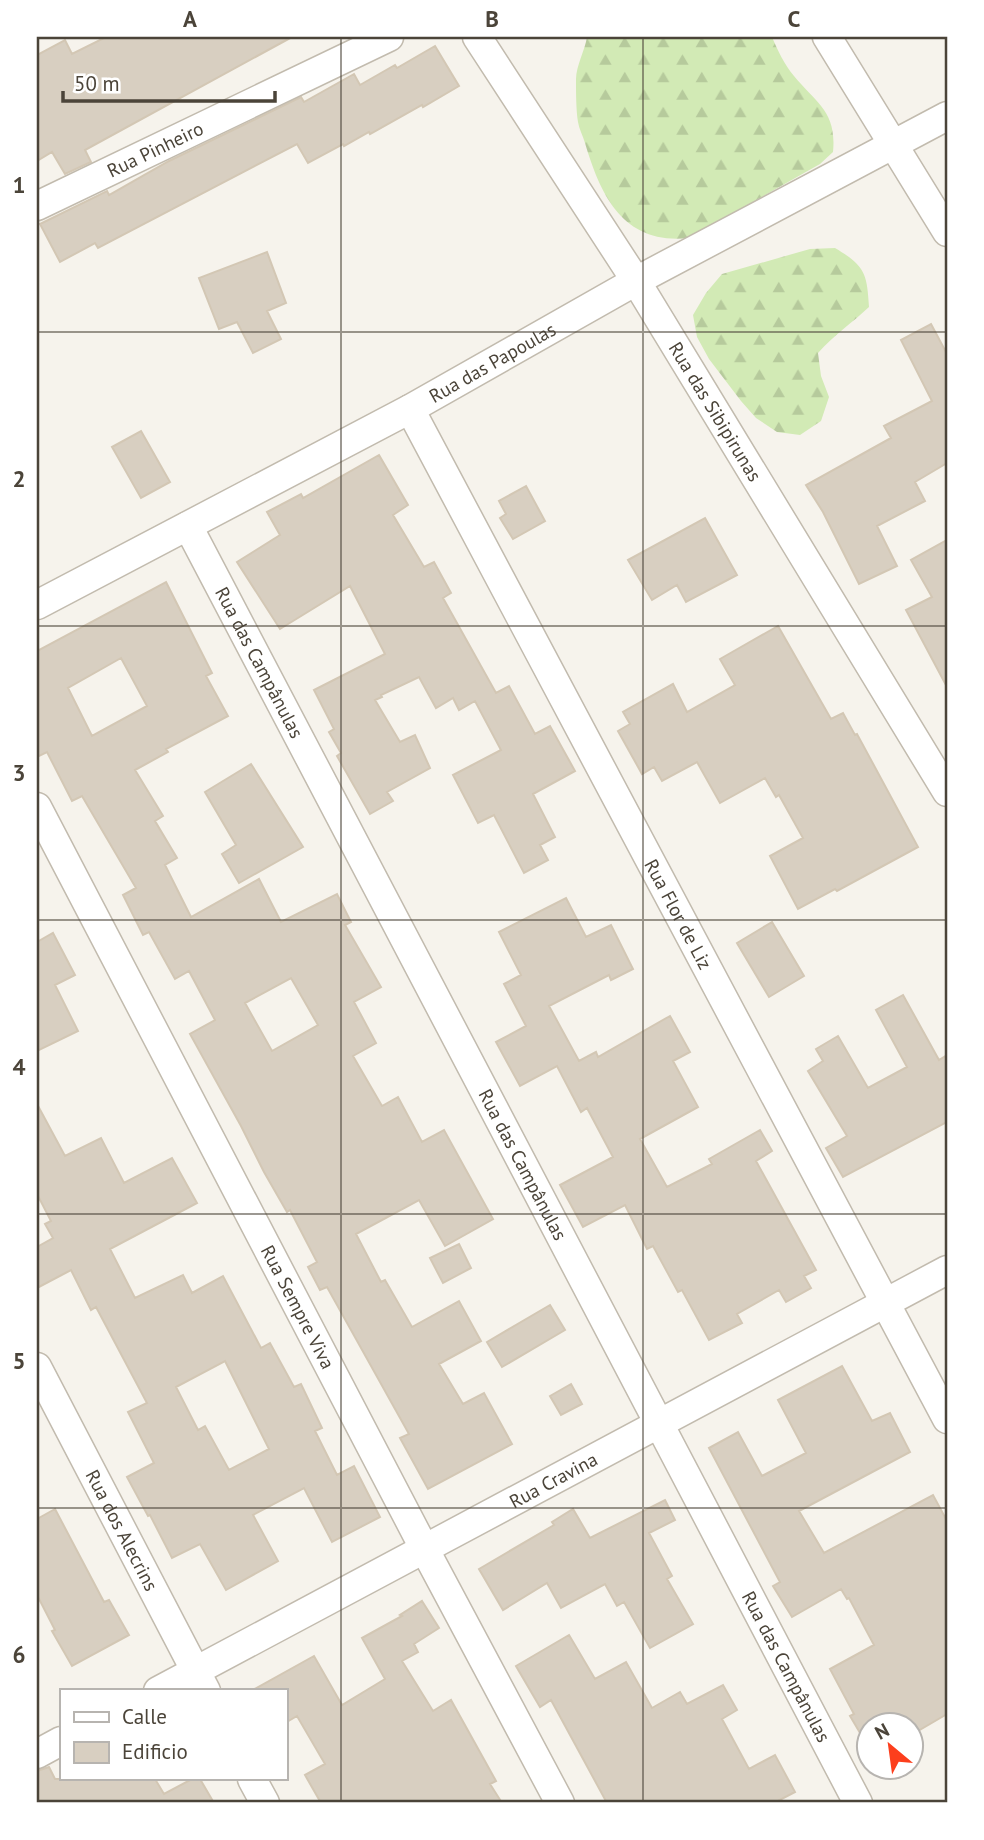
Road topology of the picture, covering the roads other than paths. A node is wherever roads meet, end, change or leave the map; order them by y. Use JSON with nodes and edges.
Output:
{"nodes":[{"id":1,"x":389,"y":37,"type":"edge"},
{"id":2,"x":477,"y":37,"type":"edge"},
{"id":3,"x":827,"y":37,"type":"edge"},
{"id":4,"x":947,"y":116,"type":"edge"},
{"id":5,"x":894,"y":145,"type":"junction"},
{"id":6,"x":37,"y":206,"type":"edge"},
{"id":7,"x":947,"y":232,"type":"edge"},
{"id":8,"x":636,"y":281,"type":"junction"},
{"id":9,"x":410,"y":409,"type":"junction"},
{"id":10,"x":188,"y":526,"type":"junction"},
{"id":11,"x":37,"y":605,"type":"edge"},
{"id":12,"x":947,"y":792,"type":"edge"},
{"id":13,"x":37,"y":807,"type":"edge"},
{"id":14,"x":947,"y":1270,"type":"edge"},
{"id":15,"x":886,"y":1304,"type":"junction"},
{"id":16,"x":37,"y":1367,"type":"edge"},
{"id":17,"x":947,"y":1419,"type":"edge"},
{"id":18,"x":658,"y":1423,"type":"junction"},
{"id":19,"x":425,"y":1550,"type":"junction"},
{"id":20,"x":201,"y":1682,"type":"edge"},
{"id":21,"x":168,"y":1689,"type":"edge"},
{"id":22,"x":60,"y":1742,"type":"edge"},
{"id":23,"x":37,"y":1754,"type":"edge"},
{"id":24,"x":253,"y":1780,"type":"edge"},
{"id":25,"x":265,"y":1803,"type":"edge"},
{"id":26,"x":560,"y":1803,"type":"edge"},
{"id":27,"x":858,"y":1803,"type":"edge"}],
"edges":[{"from":1,"to":6,"type":"street","name":"Rua Pinheiro"},
{"from":2,"to":8,"type":"street","name":"Rua das Sibipirunas"},
{"from":3,"to":5,"type":"street"},
{"from":4,"to":5,"type":"street","name":"Rua das Papoulas"},
{"from":5,"to":7,"type":"street"},
{"from":5,"to":8,"type":"street","name":"Rua das Papoulas"},
{"from":8,"to":9,"type":"street","name":"Rua das Papoulas"},
{"from":8,"to":12,"type":"street","name":"Rua das Sibipirunas"},
{"from":9,"to":10,"type":"street","name":"Rua das Papoulas"},
{"from":9,"to":15,"type":"street","name":"Rua Flor de Liz"},
{"from":10,"to":11,"type":"street","name":"Rua das Papoulas"},
{"from":10,"to":18,"type":"street","name":"Rua das Campânulas"},
{"from":13,"to":19,"type":"street","name":"Rua Sempre Viva"},
{"from":14,"to":15,"type":"street","name":"Rua Cravina"},
{"from":15,"to":17,"type":"street","name":"Rua Flor de Liz"},
{"from":15,"to":18,"type":"street","name":"Rua Cravina"},
{"from":16,"to":20,"type":"street","name":"Rua dos Alecrins"},
{"from":18,"to":19,"type":"street","name":"Rua Cravina"},
{"from":18,"to":27,"type":"street","name":"Rua das Campânulas"},
{"from":19,"to":20,"type":"street","name":"Rua Cravina"},
{"from":19,"to":26,"type":"street","name":"Rua Sempre Viva"},
{"from":20,"to":21,"type":"street","name":"Rua Cravina"},
{"from":22,"to":23,"type":"street"},
{"from":24,"to":25,"type":"street"}]}
